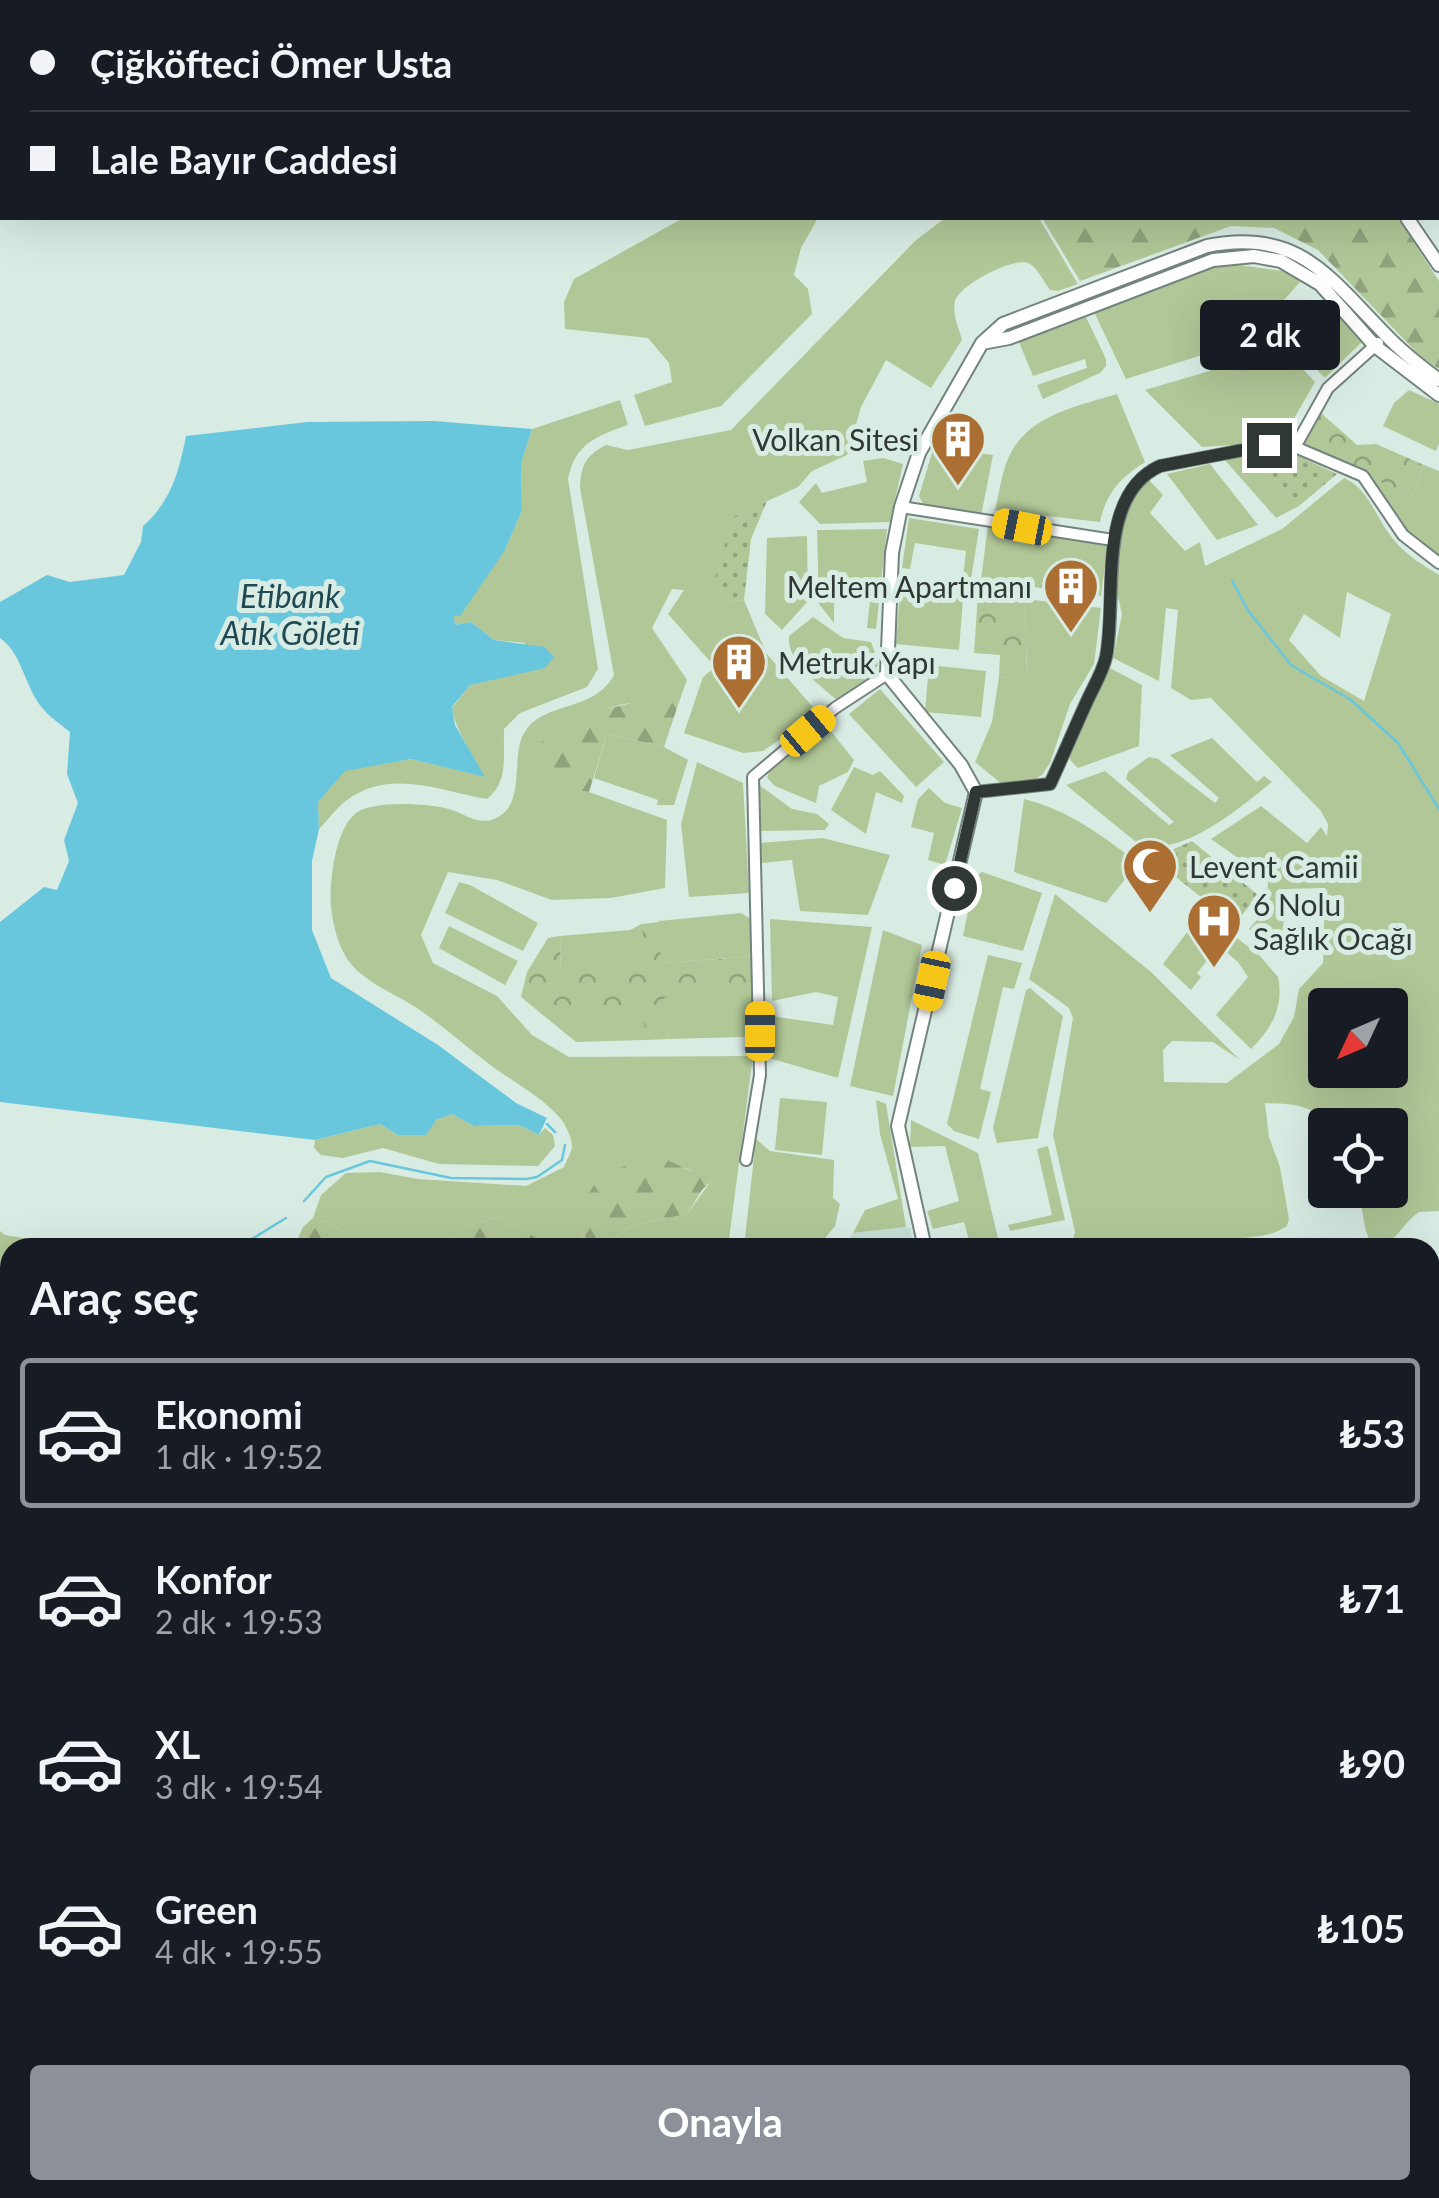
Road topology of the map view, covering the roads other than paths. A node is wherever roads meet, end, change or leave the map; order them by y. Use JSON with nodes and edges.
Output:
{"nodes":[{"id":1,"x":1409,"y":220,"type":"edge"},
{"id":2,"x":1439,"y":265,"type":"edge"},
{"id":3,"x":1386,"y":336,"type":"junction"},
{"id":4,"x":982,"y":344,"type":"junction"},
{"id":5,"x":1375,"y":346,"type":"junction"},
{"id":6,"x":1439,"y":380,"type":"edge"},
{"id":7,"x":1439,"y":395,"type":"edge"},
{"id":8,"x":1295,"y":447,"type":"junction"},
{"id":9,"x":901,"y":508,"type":"junction"},
{"id":10,"x":1113,"y":540,"type":"junction"},
{"id":11,"x":1439,"y":562,"type":"edge"},
{"id":12,"x":887,"y":674,"type":"junction"},
{"id":13,"x":976,"y":792,"type":"junction"},
{"id":14,"x":746,"y":1160,"type":"dead end"},
{"id":15,"x":923,"y":1238,"type":"edge"}],
"edges":[{"from":1,"to":2,"type":"street"},
{"from":3,"to":4,"type":"street"},
{"from":3,"to":5,"type":"street"},
{"from":3,"to":6,"type":"street"},
{"from":4,"to":5,"type":"street"},
{"from":4,"to":9,"type":"street"},
{"from":5,"to":7,"type":"street"},
{"from":5,"to":8,"type":"street"},
{"from":8,"to":10,"type":"street"},
{"from":8,"to":11,"type":"street"},
{"from":9,"to":10,"type":"street"},
{"from":9,"to":12,"type":"street"},
{"from":10,"to":13,"type":"street"},
{"from":12,"to":13,"type":"street"},
{"from":12,"to":14,"type":"street"},
{"from":13,"to":15,"type":"street"}]}
